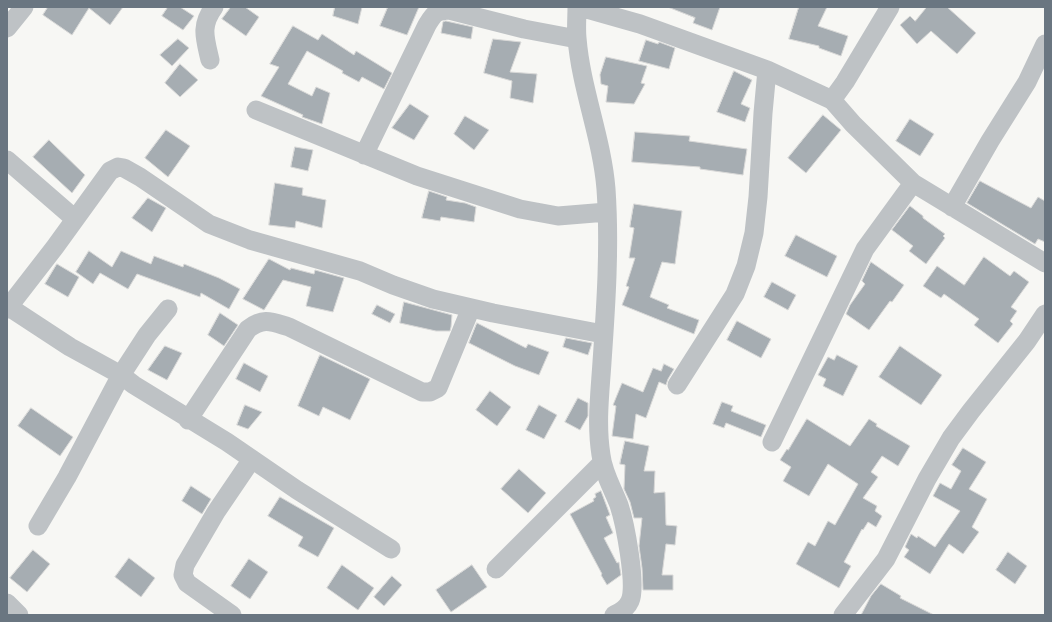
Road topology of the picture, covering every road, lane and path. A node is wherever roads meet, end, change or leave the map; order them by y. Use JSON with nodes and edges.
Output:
{"nodes":[{"id":1,"x":24,"y":7,"type":"edge"},
{"id":2,"x":214,"y":7,"type":"edge"},
{"id":3,"x":577,"y":7,"type":"edge"},
{"id":4,"x":580,"y":7,"type":"edge"},
{"id":5,"x":890,"y":7,"type":"edge"},
{"id":6,"x":7,"y":28,"type":"edge"},
{"id":7,"x":577,"y":39,"type":"junction"},
{"id":8,"x":1045,"y":44,"type":"edge"},
{"id":9,"x":210,"y":60,"type":"dead end"},
{"id":10,"x":767,"y":70,"type":"junction"},
{"id":11,"x":832,"y":100,"type":"junction"},
{"id":12,"x":256,"y":110,"type":"dead end"},
{"id":13,"x":364,"y":155,"type":"junction"},
{"id":14,"x":7,"y":160,"type":"edge"},
{"id":15,"x":912,"y":183,"type":"junction"},
{"id":16,"x":952,"y":207,"type":"junction"},
{"id":17,"x":607,"y":212,"type":"junction"},
{"id":18,"x":75,"y":219,"type":"junction"},
{"id":19,"x":1045,"y":263,"type":"edge"},
{"id":20,"x":8,"y":308,"type":"edge"},
{"id":21,"x":471,"y":308,"type":"junction"},
{"id":22,"x":168,"y":309,"type":"dead end"},
{"id":23,"x":1045,"y":314,"type":"edge"},
{"id":24,"x":603,"y":334,"type":"junction"},
{"id":25,"x":121,"y":375,"type":"junction"},
{"id":26,"x":677,"y":385,"type":"dead end"},
{"id":27,"x":188,"y":420,"type":"junction"},
{"id":28,"x":772,"y":442,"type":"dead end"},
{"id":29,"x":252,"y":459,"type":"junction"},
{"id":30,"x":602,"y":462,"type":"junction"},
{"id":31,"x":38,"y":526,"type":"dead end"},
{"id":32,"x":391,"y":549,"type":"dead end"},
{"id":33,"x":496,"y":569,"type":"dead end"},
{"id":34,"x":7,"y":602,"type":"edge"},
{"id":35,"x":19,"y":615,"type":"edge"},
{"id":36,"x":232,"y":615,"type":"edge"},
{"id":37,"x":614,"y":615,"type":"edge"},
{"id":38,"x":843,"y":615,"type":"edge"}],
"edges":[{"from":1,"to":6,"type":"street"},
{"from":2,"to":9,"type":"street"},
{"from":3,"to":7,"type":"street"},
{"from":4,"to":10,"type":"street"},
{"from":5,"to":11,"type":"street"},
{"from":7,"to":13,"type":"street"},
{"from":7,"to":17,"type":"street"},
{"from":8,"to":16,"type":"street"},
{"from":10,"to":11,"type":"street"},
{"from":10,"to":26,"type":"street"},
{"from":11,"to":15,"type":"street"},
{"from":12,"to":13,"type":"street"},
{"from":13,"to":17,"type":"street"},
{"from":14,"to":18,"type":"street"},
{"from":15,"to":16,"type":"street"},
{"from":15,"to":28,"type":"street"},
{"from":16,"to":19,"type":"street"},
{"from":17,"to":24,"type":"street"},
{"from":18,"to":20,"type":"street"},
{"from":18,"to":21,"type":"street"},
{"from":20,"to":25,"type":"street"},
{"from":21,"to":24,"type":"street"},
{"from":21,"to":27,"type":"street"},
{"from":22,"to":25,"type":"street"},
{"from":23,"to":38,"type":"street"},
{"from":24,"to":30,"type":"street"},
{"from":25,"to":27,"type":"street"},
{"from":25,"to":31,"type":"street"},
{"from":27,"to":29,"type":"street"},
{"from":29,"to":32,"type":"street"},
{"from":29,"to":36,"type":"street"},
{"from":30,"to":33,"type":"street"},
{"from":30,"to":37,"type":"street"},
{"from":34,"to":35,"type":"street"}]}
